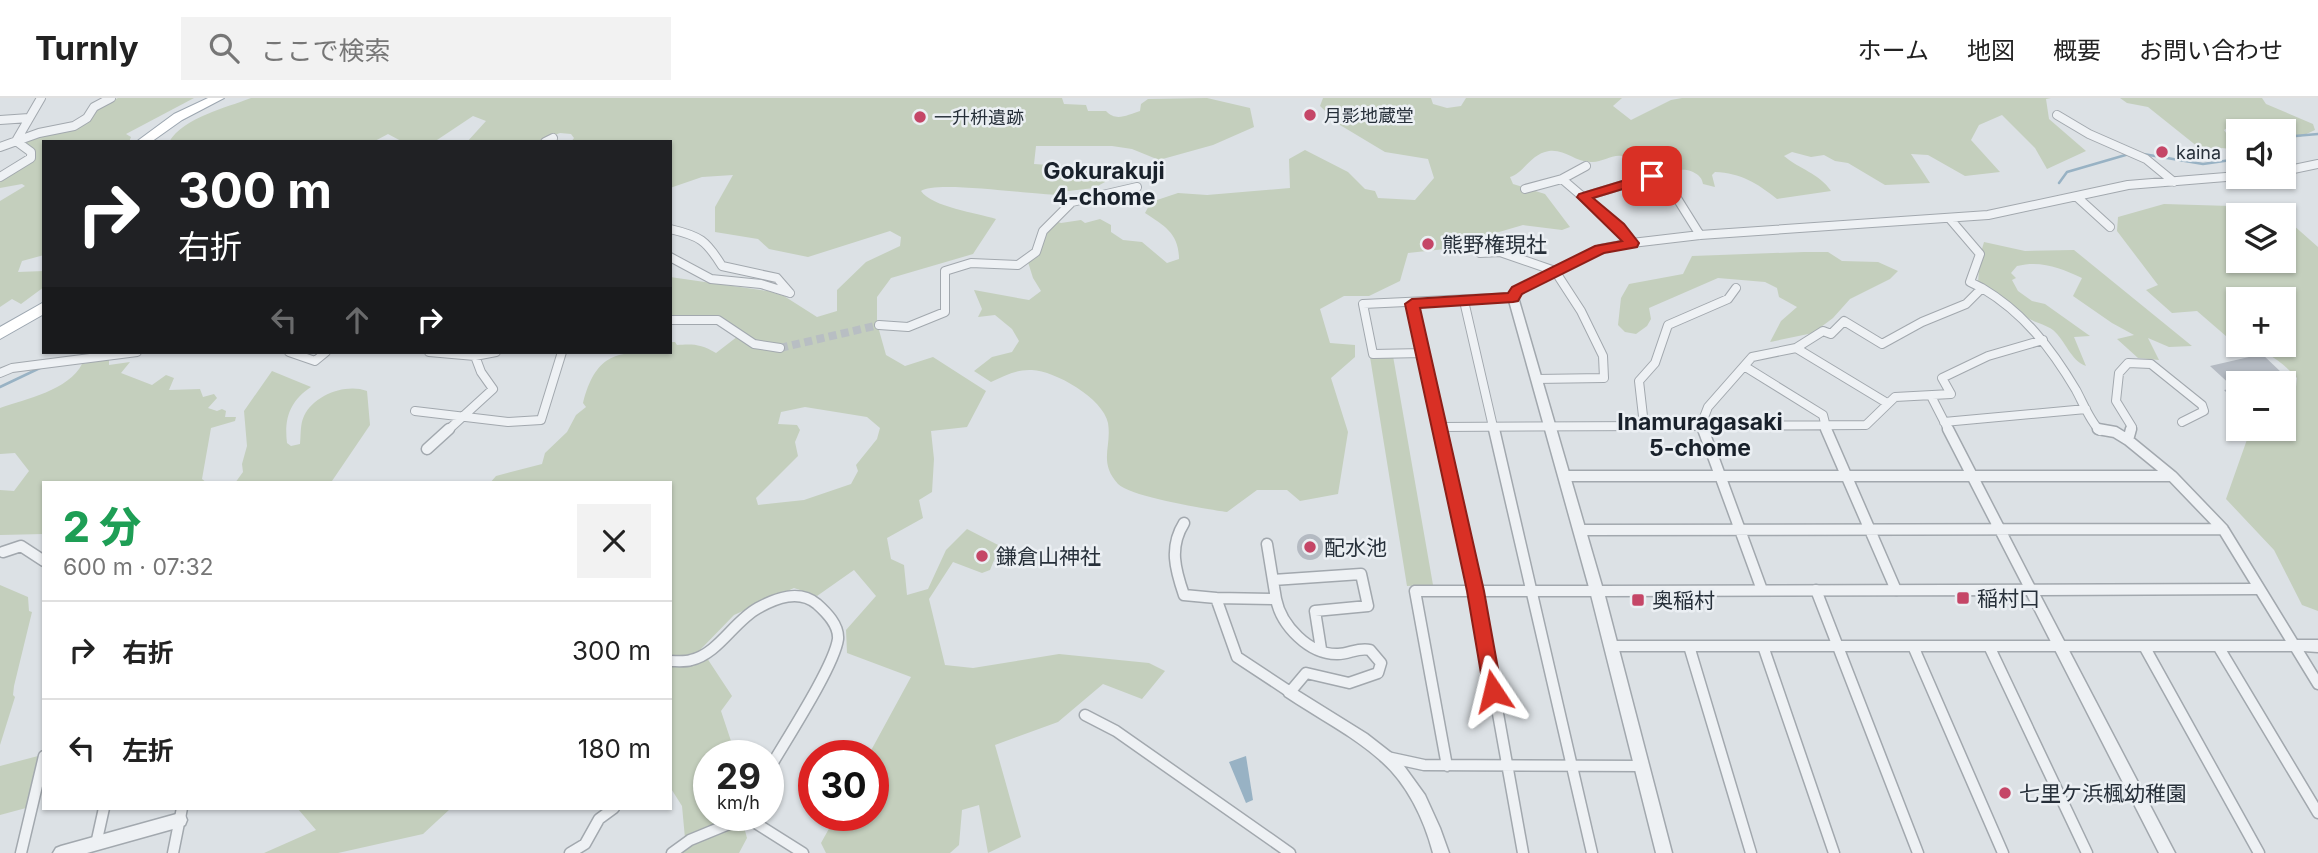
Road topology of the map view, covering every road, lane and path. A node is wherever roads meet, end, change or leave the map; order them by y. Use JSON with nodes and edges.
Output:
{"nodes":[{"id":1,"x":41,"y":98,"type":"edge"},
{"id":2,"x":99,"y":98,"type":"edge"},
{"id":3,"x":111,"y":98,"type":"edge"},
{"id":4,"x":218,"y":98,"type":"edge"},
{"id":5,"x":94,"y":107,"type":"junction"},
{"id":6,"x":2057,"y":115,"type":"dead end"},
{"id":7,"x":29,"y":118,"type":"junction"},
{"id":8,"x":0,"y":120,"type":"edge"},
{"id":9,"x":554,"y":138,"type":"dead end"},
{"id":10,"x":145,"y":140,"type":"edge"},
{"id":11,"x":550,"y":140,"type":"edge"},
{"id":12,"x":16,"y":141,"type":"junction"},
{"id":13,"x":0,"y":147,"type":"edge"},
{"id":14,"x":2318,"y":164,"type":"edge"},
{"id":15,"x":1586,"y":166,"type":"dead end"},
{"id":16,"x":2296,"y":169,"type":"edge"},
{"id":17,"x":0,"y":177,"type":"edge"},
{"id":18,"x":2226,"y":177,"type":"edge"},
{"id":19,"x":1562,"y":178,"type":"junction"},
{"id":20,"x":2174,"y":182,"type":"junction"},
{"id":21,"x":1137,"y":187,"type":"dead end"},
{"id":22,"x":1525,"y":189,"type":"dead end"},
{"id":23,"x":1583,"y":197,"type":"junction"},
{"id":24,"x":2077,"y":197,"type":"junction"},
{"id":25,"x":1950,"y":219,"type":"junction"},
{"id":26,"x":2110,"y":228,"type":"dead end"},
{"id":27,"x":672,"y":229,"type":"edge"},
{"id":28,"x":1700,"y":234,"type":"junction"},
{"id":29,"x":1632,"y":243,"type":"junction"},
{"id":30,"x":1480,"y":253,"type":"dead end"},
{"id":31,"x":672,"y":258,"type":"edge"},
{"id":32,"x":1555,"y":271,"type":"junction"},
{"id":33,"x":1736,"y":288,"type":"dead end"},
{"id":34,"x":1982,"y":288,"type":"junction"},
{"id":35,"x":1513,"y":297,"type":"junction"},
{"id":36,"x":1464,"y":301,"type":"junction"},
{"id":37,"x":1412,"y":304,"type":"junction"},
{"id":38,"x":42,"y":308,"type":"edge"},
{"id":39,"x":672,"y":320,"type":"edge"},
{"id":40,"x":878,"y":325,"type":"tunnel mouth"},
{"id":41,"x":0,"y":334,"type":"edge"},
{"id":42,"x":2043,"y":340,"type":"junction"},
{"id":43,"x":780,"y":348,"type":"tunnel mouth"},
{"id":44,"x":1796,"y":348,"type":"junction"},
{"id":45,"x":1423,"y":353,"type":"junction"},
{"id":46,"x":108,"y":354,"type":"edge"},
{"id":47,"x":295,"y":354,"type":"edge"},
{"id":48,"x":324,"y":354,"type":"edge"},
{"id":49,"x":452,"y":354,"type":"edge"},
{"id":50,"x":486,"y":354,"type":"edge"},
{"id":51,"x":561,"y":354,"type":"edge"},
{"id":52,"x":78,"y":356,"type":"edge"},
{"id":53,"x":475,"y":356,"type":"junction"},
{"id":54,"x":1744,"y":366,"type":"junction"},
{"id":55,"x":0,"y":373,"type":"edge"},
{"id":56,"x":1536,"y":379,"type":"junction"},
{"id":57,"x":1931,"y":396,"type":"junction"},
{"id":58,"x":1887,"y":403,"type":"junction"},
{"id":59,"x":2086,"y":408,"type":"junction"},
{"id":60,"x":415,"y":411,"type":"dead end"},
{"id":61,"x":462,"y":415,"type":"junction"},
{"id":62,"x":1944,"y":422,"type":"junction"},
{"id":63,"x":2182,"y":422,"type":"dead end"},
{"id":64,"x":1644,"y":425,"type":"junction"},
{"id":65,"x":1701,"y":425,"type":"junction"},
{"id":66,"x":1550,"y":426,"type":"junction"},
{"id":67,"x":1825,"y":426,"type":"junction"},
{"id":68,"x":1441,"y":427,"type":"junction"},
{"id":69,"x":1494,"y":427,"type":"junction"},
{"id":70,"x":2128,"y":440,"type":"junction"},
{"id":71,"x":427,"y":449,"type":"dead end"},
{"id":72,"x":1564,"y":476,"type":"junction"},
{"id":73,"x":1720,"y":476,"type":"junction"},
{"id":74,"x":1847,"y":476,"type":"junction"},
{"id":75,"x":1972,"y":476,"type":"junction"},
{"id":76,"x":2172,"y":476,"type":"junction"},
{"id":77,"x":1184,"y":523,"type":"dead end"},
{"id":78,"x":1740,"y":529,"type":"junction"},
{"id":79,"x":1870,"y":529,"type":"junction"},
{"id":80,"x":2000,"y":529,"type":"junction"},
{"id":81,"x":2223,"y":529,"type":"junction"},
{"id":82,"x":1579,"y":530,"type":"junction"},
{"id":83,"x":1267,"y":544,"type":"dead end"},
{"id":84,"x":2,"y":552,"type":"dead end"},
{"id":85,"x":42,"y":560,"type":"edge"},
{"id":86,"x":1273,"y":580,"type":"junction"},
{"id":87,"x":2257,"y":589,"type":"junction"},
{"id":88,"x":1762,"y":590,"type":"junction"},
{"id":89,"x":1816,"y":590,"type":"junction"},
{"id":90,"x":1896,"y":590,"type":"junction"},
{"id":91,"x":2031,"y":590,"type":"junction"},
{"id":92,"x":1476,"y":591,"type":"junction"},
{"id":93,"x":1532,"y":591,"type":"junction"},
{"id":94,"x":1597,"y":591,"type":"junction"},
{"id":95,"x":1216,"y":598,"type":"junction"},
{"id":96,"x":1276,"y":599,"type":"junction"},
{"id":97,"x":1611,"y":646,"type":"junction"},
{"id":98,"x":1689,"y":646,"type":"junction"},
{"id":99,"x":1763,"y":646,"type":"junction"},
{"id":100,"x":1839,"y":646,"type":"junction"},
{"id":101,"x":1913,"y":646,"type":"junction"},
{"id":102,"x":1989,"y":646,"type":"junction"},
{"id":103,"x":2060,"y":646,"type":"junction"},
{"id":104,"x":2144,"y":646,"type":"junction"},
{"id":105,"x":2218,"y":646,"type":"junction"},
{"id":106,"x":2294,"y":646,"type":"junction"},
{"id":107,"x":2318,"y":646,"type":"edge"},
{"id":108,"x":1321,"y":649,"type":"junction"},
{"id":109,"x":672,"y":661,"type":"edge"},
{"id":110,"x":2318,"y":684,"type":"edge"},
{"id":111,"x":1290,"y":692,"type":"junction"},
{"id":112,"x":1085,"y":715,"type":"dead end"},
{"id":113,"x":784,"y":743,"type":"edge"},
{"id":114,"x":1387,"y":757,"type":"junction"},
{"id":115,"x":42,"y":764,"type":"edge"},
{"id":116,"x":1447,"y":766,"type":"junction"},
{"id":117,"x":1506,"y":766,"type":"junction"},
{"id":118,"x":1572,"y":766,"type":"junction"},
{"id":119,"x":1641,"y":766,"type":"junction"},
{"id":120,"x":104,"y":810,"type":"edge"},
{"id":121,"x":612,"y":810,"type":"edge"},
{"id":122,"x":2318,"y":813,"type":"edge"},
{"id":123,"x":181,"y":814,"type":"edge"},
{"id":124,"x":711,"y":831,"type":"edge"},
{"id":125,"x":769,"y":831,"type":"edge"},
{"id":126,"x":95,"y":849,"type":"edge"},
{"id":127,"x":21,"y":853,"type":"edge"},
{"id":128,"x":61,"y":853,"type":"edge"},
{"id":129,"x":173,"y":853,"type":"edge"},
{"id":130,"x":570,"y":853,"type":"edge"},
{"id":131,"x":672,"y":853,"type":"edge"},
{"id":132,"x":803,"y":853,"type":"edge"},
{"id":133,"x":1290,"y":853,"type":"edge"},
{"id":134,"x":1441,"y":853,"type":"edge"},
{"id":135,"x":1523,"y":853,"type":"edge"},
{"id":136,"x":1592,"y":853,"type":"edge"},
{"id":137,"x":1664,"y":853,"type":"edge"},
{"id":138,"x":1751,"y":853,"type":"edge"},
{"id":139,"x":1834,"y":853,"type":"edge"},
{"id":140,"x":1918,"y":853,"type":"edge"},
{"id":141,"x":2003,"y":853,"type":"edge"},
{"id":142,"x":2087,"y":853,"type":"edge"},
{"id":143,"x":2167,"y":853,"type":"edge"},
{"id":144,"x":2259,"y":853,"type":"edge"}],
"edges":[{"from":1,"to":7,"type":"street"},
{"from":2,"to":5,"type":"street"},
{"from":3,"to":5,"type":"street"},
{"from":4,"to":10,"type":"main road"},
{"from":5,"to":12,"type":"street"},
{"from":6,"to":20,"type":"street"},
{"from":7,"to":8,"type":"street"},
{"from":7,"to":12,"type":"street"},
{"from":9,"to":11,"type":"street"},
{"from":12,"to":13,"type":"street"},
{"from":12,"to":17,"type":"street"},
{"from":14,"to":16,"type":"street"},
{"from":15,"to":19,"type":"street"},
{"from":18,"to":20,"type":"street"},
{"from":19,"to":22,"type":"street"},
{"from":19,"to":23,"type":"street"},
{"from":20,"to":24,"type":"street"},
{"from":21,"to":40,"type":"street"},
{"from":23,"to":28,"type":"street"},
{"from":23,"to":29,"type":"street"},
{"from":24,"to":25,"type":"street"},
{"from":24,"to":26,"type":"street"},
{"from":25,"to":28,"type":"street"},
{"from":25,"to":34,"type":"street"},
{"from":27,"to":31,"type":"street"},
{"from":28,"to":29,"type":"street"},
{"from":29,"to":32,"type":"street"},
{"from":30,"to":32,"type":"street"},
{"from":32,"to":35,"type":"street"},
{"from":32,"to":56,"type":"street"},
{"from":33,"to":64,"type":"street"},
{"from":34,"to":42,"type":"street"},
{"from":34,"to":44,"type":"street"},
{"from":35,"to":36,"type":"street"},
{"from":35,"to":56,"type":"street"},
{"from":36,"to":37,"type":"street"},
{"from":36,"to":69,"type":"street"},
{"from":37,"to":45,"type":"street"},
{"from":37,"to":45,"type":"street"},
{"from":38,"to":41,"type":"main road"},
{"from":39,"to":43,"type":"street"},
{"from":42,"to":57,"type":"street"},
{"from":42,"to":59,"type":"street"},
{"from":44,"to":54,"type":"street"},
{"from":44,"to":58,"type":"street"},
{"from":45,"to":68,"type":"street"},
{"from":46,"to":52,"type":"street"},
{"from":47,"to":48,"type":"street"},
{"from":49,"to":53,"type":"street"},
{"from":50,"to":53,"type":"street"},
{"from":51,"to":61,"type":"street"},
{"from":52,"to":55,"type":"street"},
{"from":53,"to":61,"type":"street"},
{"from":54,"to":65,"type":"street"},
{"from":54,"to":67,"type":"street"},
{"from":56,"to":66,"type":"street"},
{"from":57,"to":58,"type":"street"},
{"from":57,"to":62,"type":"street"},
{"from":58,"to":67,"type":"street"},
{"from":59,"to":62,"type":"street"},
{"from":59,"to":70,"type":"street"},
{"from":60,"to":61,"type":"street"},
{"from":61,"to":71,"type":"street"},
{"from":62,"to":75,"type":"street"},
{"from":63,"to":70,"type":"street"},
{"from":64,"to":65,"type":"street"},
{"from":64,"to":66,"type":"street"},
{"from":65,"to":67,"type":"street"},
{"from":65,"to":73,"type":"street"},
{"from":66,"to":69,"type":"street"},
{"from":66,"to":72,"type":"street"},
{"from":67,"to":74,"type":"street"},
{"from":68,"to":69,"type":"street"},
{"from":68,"to":92,"type":"street"},
{"from":69,"to":93,"type":"street"},
{"from":70,"to":76,"type":"street"},
{"from":72,"to":73,"type":"street"},
{"from":72,"to":82,"type":"street"},
{"from":73,"to":74,"type":"street"},
{"from":73,"to":78,"type":"street"},
{"from":74,"to":75,"type":"street"},
{"from":74,"to":79,"type":"street"},
{"from":75,"to":76,"type":"street"},
{"from":75,"to":80,"type":"street"},
{"from":76,"to":81,"type":"street"},
{"from":77,"to":95,"type":"street"},
{"from":78,"to":79,"type":"street"},
{"from":78,"to":82,"type":"street"},
{"from":78,"to":88,"type":"street"},
{"from":79,"to":80,"type":"street"},
{"from":79,"to":90,"type":"street"},
{"from":80,"to":81,"type":"street"},
{"from":80,"to":91,"type":"street"},
{"from":81,"to":87,"type":"street"},
{"from":82,"to":94,"type":"street"},
{"from":83,"to":86,"type":"street"},
{"from":84,"to":85,"type":"street"},
{"from":86,"to":96,"type":"street"},
{"from":86,"to":108,"type":"street"},
{"from":87,"to":91,"type":"street"},
{"from":87,"to":106,"type":"street"},
{"from":88,"to":89,"type":"street"},
{"from":88,"to":94,"type":"street"},
{"from":89,"to":90,"type":"street"},
{"from":89,"to":100,"type":"street"},
{"from":90,"to":91,"type":"street"},
{"from":91,"to":103,"type":"street"},
{"from":92,"to":93,"type":"street"},
{"from":92,"to":116,"type":"street"},
{"from":92,"to":117,"type":"street"},
{"from":93,"to":94,"type":"street"},
{"from":93,"to":118,"type":"street"},
{"from":94,"to":97,"type":"street"},
{"from":95,"to":96,"type":"street"},
{"from":95,"to":111,"type":"street"},
{"from":96,"to":108,"type":"street"},
{"from":97,"to":98,"type":"street"},
{"from":97,"to":119,"type":"street"},
{"from":98,"to":99,"type":"street"},
{"from":98,"to":138,"type":"street"},
{"from":99,"to":100,"type":"street"},
{"from":99,"to":139,"type":"street"},
{"from":100,"to":101,"type":"street"},
{"from":100,"to":140,"type":"street"},
{"from":101,"to":102,"type":"street"},
{"from":101,"to":141,"type":"street"},
{"from":102,"to":103,"type":"street"},
{"from":102,"to":142,"type":"street"},
{"from":103,"to":104,"type":"street"},
{"from":103,"to":143,"type":"street"},
{"from":104,"to":105,"type":"street"},
{"from":104,"to":144,"type":"street"},
{"from":105,"to":106,"type":"street"},
{"from":105,"to":122,"type":"street"},
{"from":106,"to":107,"type":"street"},
{"from":106,"to":110,"type":"street"},
{"from":108,"to":111,"type":"street"},
{"from":109,"to":113,"type":"street"},
{"from":111,"to":114,"type":"street"},
{"from":112,"to":133,"type":"street"},
{"from":114,"to":116,"type":"street"},
{"from":114,"to":134,"type":"street"},
{"from":115,"to":127,"type":"street"},
{"from":116,"to":117,"type":"street"},
{"from":117,"to":118,"type":"street"},
{"from":117,"to":135,"type":"street"},
{"from":118,"to":119,"type":"street"},
{"from":118,"to":136,"type":"street"},
{"from":119,"to":137,"type":"street"},
{"from":120,"to":126,"type":"street"},
{"from":121,"to":130,"type":"street"},
{"from":123,"to":126,"type":"street"},
{"from":123,"to":129,"type":"street"},
{"from":124,"to":131,"type":"street"},
{"from":125,"to":132,"type":"street"},
{"from":126,"to":128,"type":"street"}]}
